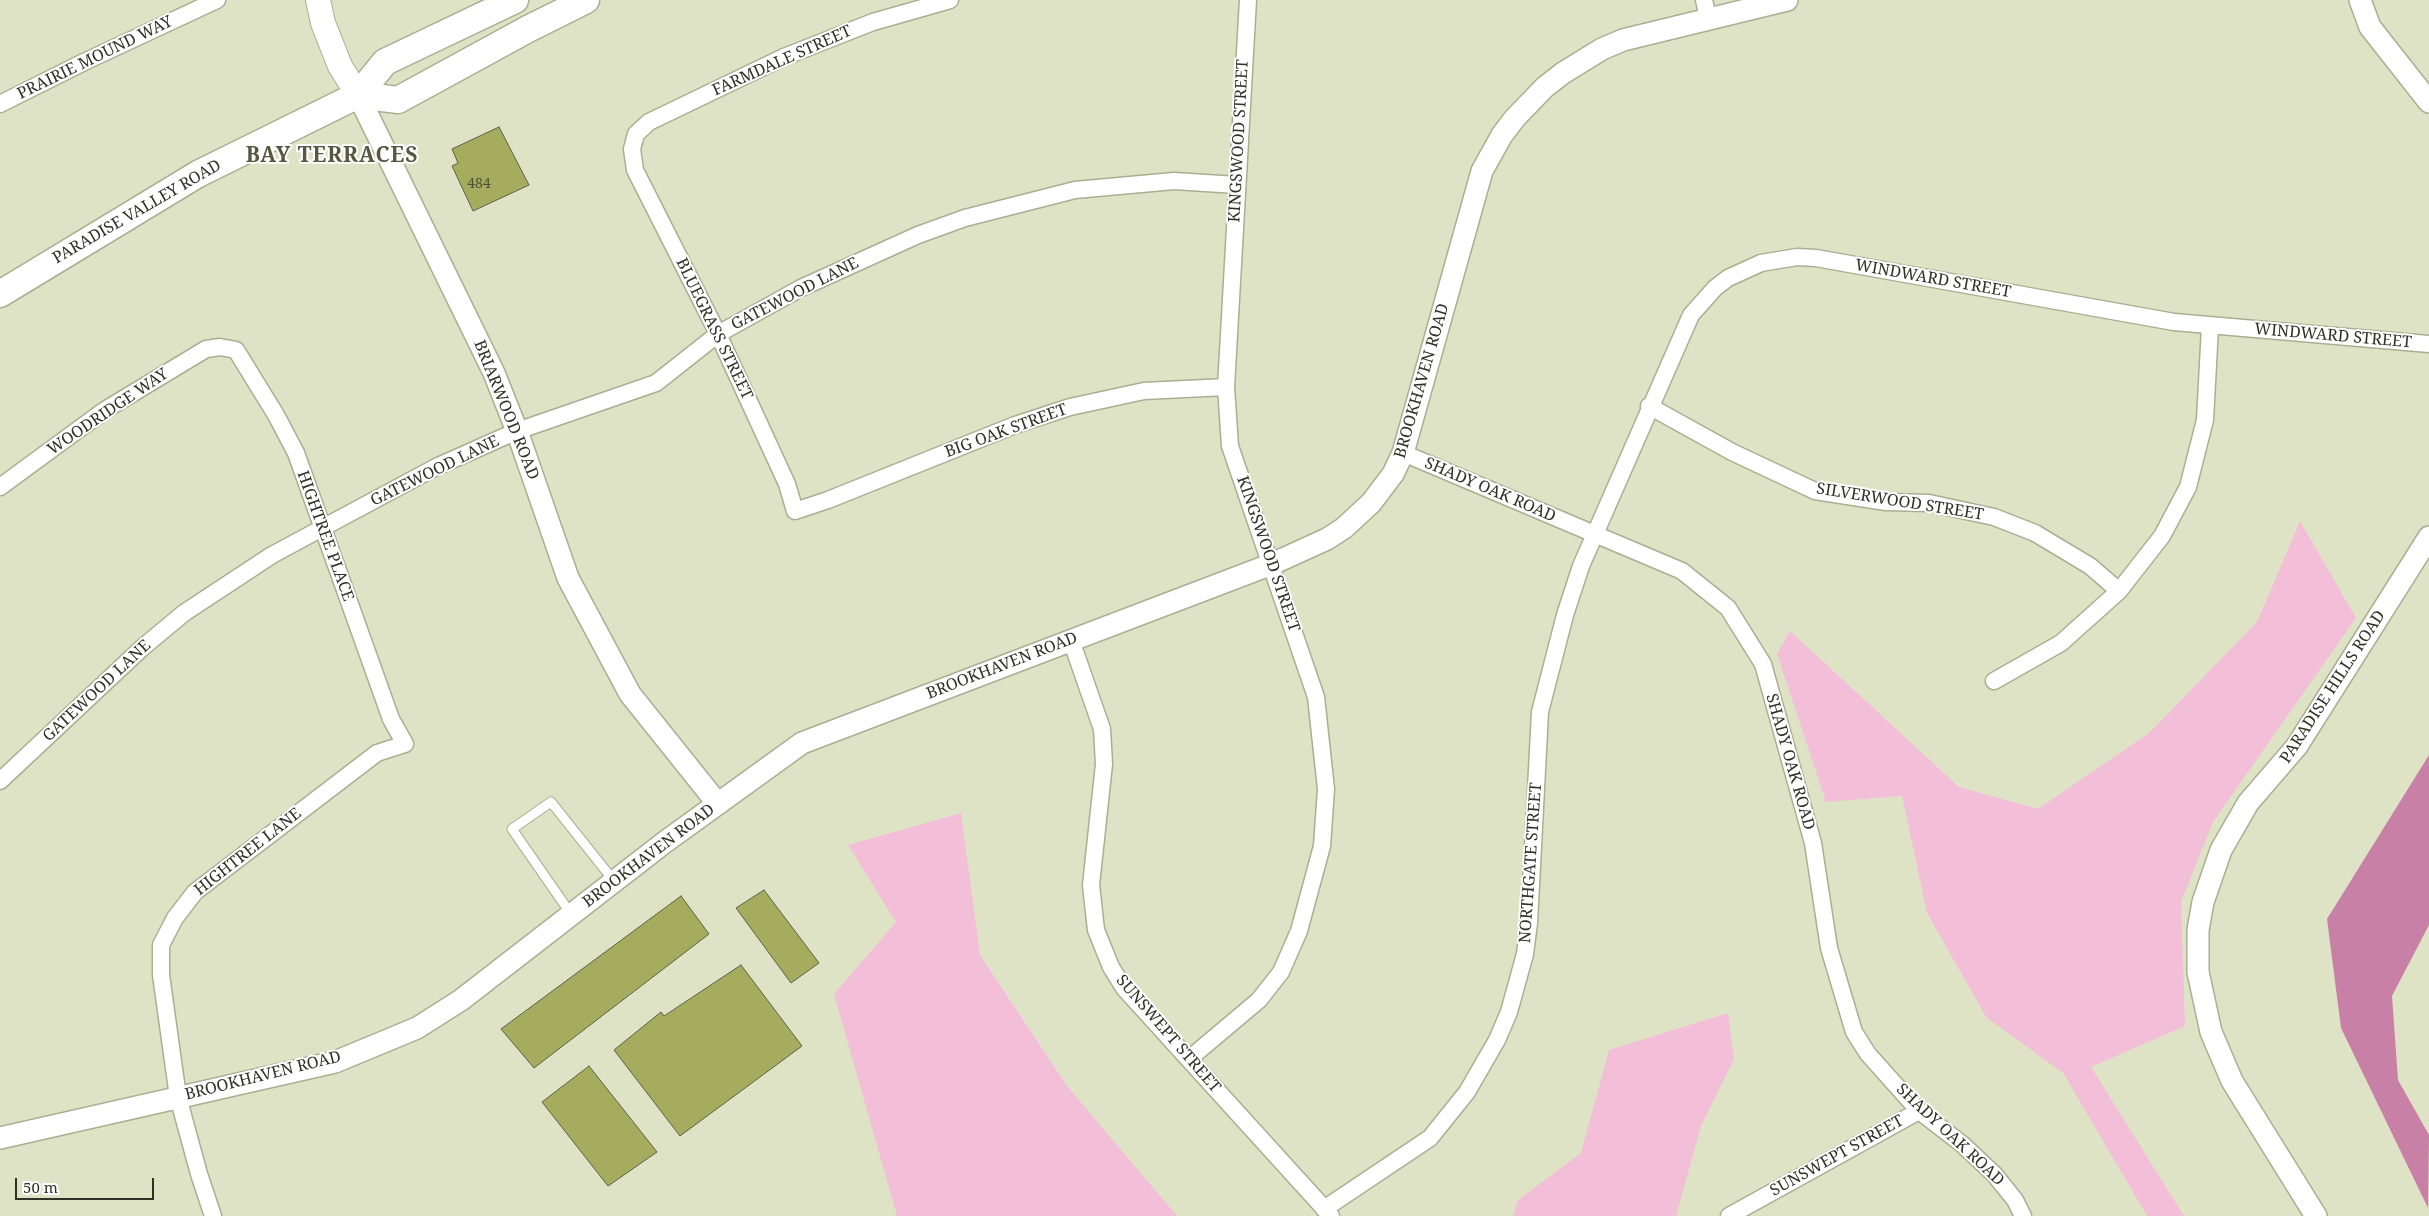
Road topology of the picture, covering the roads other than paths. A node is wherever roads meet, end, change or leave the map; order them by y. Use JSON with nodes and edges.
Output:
{"nodes":[{"id":1,"x":217,"y":0,"type":"edge"},
{"id":2,"x":318,"y":0,"type":"edge"},
{"id":3,"x":515,"y":0,"type":"edge"},
{"id":4,"x":586,"y":0,"type":"edge"},
{"id":5,"x":950,"y":0,"type":"edge"},
{"id":6,"x":1248,"y":0,"type":"edge"},
{"id":7,"x":1788,"y":0,"type":"edge"},
{"id":8,"x":2360,"y":0,"type":"edge"},
{"id":9,"x":1706,"y":9,"type":"edge"},
{"id":10,"x":2426,"y":93,"type":"edge"},
{"id":11,"x":358,"y":95,"type":"junction"},
{"id":12,"x":0,"y":104,"type":"edge"},
{"id":13,"x":632,"y":149,"type":"joint"},
{"id":14,"x":1237,"y":185,"type":"junction"},
{"id":15,"x":0,"y":294,"type":"edge"},
{"id":16,"x":2210,"y":326,"type":"junction"},
{"id":17,"x":718,"y":334,"type":"junction"},
{"id":18,"x":2429,"y":344,"type":"edge"},
{"id":19,"x":220,"y":347,"type":"joint"},
{"id":20,"x":1226,"y":388,"type":"junction"},
{"id":21,"x":1649,"y":406,"type":"junction"},
{"id":22,"x":517,"y":431,"type":"junction"},
{"id":23,"x":1403,"y":453,"type":"junction"},
{"id":24,"x":0,"y":487,"type":"edge"},
{"id":25,"x":795,"y":511,"type":"joint"},
{"id":26,"x":323,"y":528,"type":"junction"},
{"id":27,"x":1595,"y":533,"type":"junction"},
{"id":28,"x":2429,"y":537,"type":"edge"},
{"id":29,"x":1272,"y":564,"type":"junction"},
{"id":30,"x":2119,"y":591,"type":"junction"},
{"id":31,"x":1071,"y":640,"type":"junction"},
{"id":32,"x":1994,"y":681,"type":"dead end"},
{"id":33,"x":405,"y":744,"type":"joint"},
{"id":34,"x":0,"y":781,"type":"edge"},
{"id":35,"x":718,"y":804,"type":"junction"},
{"id":36,"x":614,"y":881,"type":"junction"},
{"id":37,"x":572,"y":914,"type":"junction"},
{"id":38,"x":1189,"y":1058,"type":"junction"},
{"id":39,"x":178,"y":1097,"type":"junction"},
{"id":40,"x":1919,"y":1111,"type":"junction"},
{"id":41,"x":0,"y":1138,"type":"edge"},
{"id":42,"x":1328,"y":1212,"type":"edge"},
{"id":43,"x":213,"y":1216,"type":"edge"},
{"id":44,"x":1729,"y":1216,"type":"edge"},
{"id":45,"x":2023,"y":1216,"type":"edge"},
{"id":46,"x":2316,"y":1216,"type":"edge"}],
"edges":[{"from":1,"to":12,"type":"street","name":"PRAIRIE MOUND WAY"},
{"from":2,"to":11,"type":"main road","name":"BRIARWOOD ROAD"},
{"from":3,"to":11,"type":"main road","name":"PARADISE VALLEY ROAD"},
{"from":4,"to":11,"type":"main road"},
{"from":5,"to":13,"type":"street","name":"FARMDALE STREET"},
{"from":6,"to":14,"type":"street","name":"KINGSWOOD STREET"},
{"from":7,"to":9,"type":"street","name":"BROOKHAVEN ROAD"},
{"from":8,"to":10,"type":"street"},
{"from":9,"to":23,"type":"street","name":"BROOKHAVEN ROAD"},
{"from":11,"to":15,"type":"main road","name":"PARADISE VALLEY ROAD"},
{"from":11,"to":22,"type":"street","name":"BRIARWOOD ROAD"},
{"from":13,"to":17,"type":"street","name":"BLUEGRASS STREET"},
{"from":14,"to":17,"type":"street","name":"GATEWOOD LANE"},
{"from":14,"to":20,"type":"street","name":"KINGSWOOD STREET"},
{"from":16,"to":18,"type":"street","name":"WINDWARD STREET"},
{"from":16,"to":21,"type":"street","name":"WINDWARD STREET"},
{"from":16,"to":30,"type":"street"},
{"from":17,"to":22,"type":"street","name":"GATEWOOD LANE"},
{"from":17,"to":25,"type":"street","name":"BLUEGRASS STREET"},
{"from":19,"to":24,"type":"street","name":"WOODRIDGE WAY"},
{"from":19,"to":26,"type":"street","name":"HIGHTREE PLACE"},
{"from":20,"to":25,"type":"street","name":"BIG OAK STREET"},
{"from":20,"to":29,"type":"street","name":"KINGSWOOD STREET"},
{"from":21,"to":27,"type":"street","name":"WINDWARD STREET"},
{"from":21,"to":30,"type":"street","name":"SILVERWOOD STREET"},
{"from":22,"to":26,"type":"street","name":"GATEWOOD LANE"},
{"from":22,"to":35,"type":"street","name":"BRIARWOOD ROAD"},
{"from":23,"to":27,"type":"street","name":"SHADY OAK ROAD"},
{"from":23,"to":29,"type":"street","name":"BROOKHAVEN ROAD"},
{"from":26,"to":33,"type":"street","name":"HIGHTREE PLACE"},
{"from":26,"to":34,"type":"street","name":"GATEWOOD LANE"},
{"from":27,"to":40,"type":"street","name":"SHADY OAK ROAD"},
{"from":27,"to":42,"type":"street","name":"NORTHGATE STREET"},
{"from":28,"to":46,"type":"street","name":"PARADISE HILLS ROAD"},
{"from":29,"to":31,"type":"street","name":"BROOKHAVEN ROAD"},
{"from":29,"to":38,"type":"street","name":"KINGSWOOD STREET"},
{"from":30,"to":32,"type":"street"},
{"from":31,"to":35,"type":"street","name":"BROOKHAVEN ROAD"},
{"from":31,"to":38,"type":"street","name":"SUNSWEPT STREET"},
{"from":33,"to":39,"type":"street","name":"HIGHTREE LANE"},
{"from":35,"to":36,"type":"street","name":"BROOKHAVEN ROAD"},
{"from":36,"to":37,"type":"street","name":"BROOKHAVEN ROAD"},
{"from":36,"to":37,"type":"lane"},
{"from":37,"to":39,"type":"street","name":"BROOKHAVEN ROAD"},
{"from":38,"to":42,"type":"street","name":"SUNSWEPT STREET"},
{"from":39,"to":41,"type":"street","name":"BROOKHAVEN ROAD"},
{"from":39,"to":43,"type":"street","name":"HIGHTREE LANE"},
{"from":40,"to":44,"type":"street","name":"SUNSWEPT STREET"},
{"from":40,"to":45,"type":"street","name":"SHADY OAK ROAD"}]}
